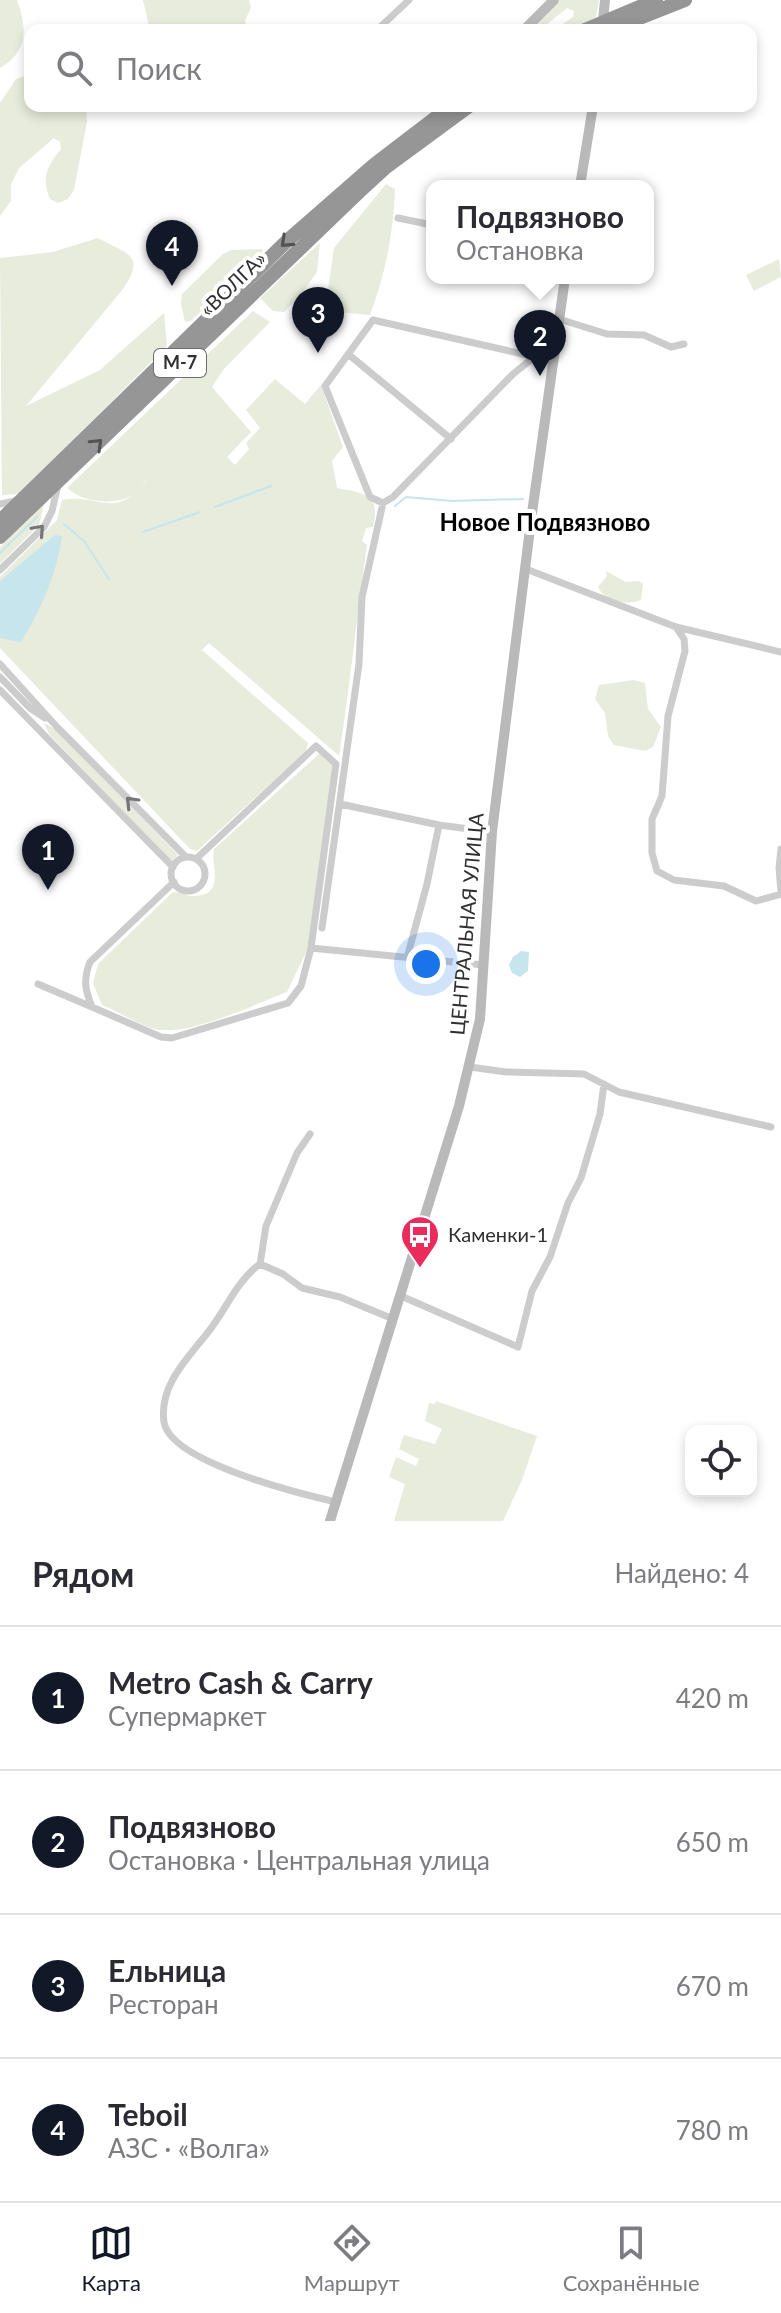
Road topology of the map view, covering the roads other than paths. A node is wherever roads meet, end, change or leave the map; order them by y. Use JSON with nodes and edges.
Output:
{"nodes":[{"id":1,"x":409,"y":0,"type":"edge"},
{"id":2,"x":553,"y":0,"type":"edge"},
{"id":3,"x":605,"y":0,"type":"edge"},
{"id":4,"x":656,"y":0,"type":"edge"},
{"id":5,"x":685,"y":0,"type":"edge"},
{"id":6,"x":383,"y":24,"type":"edge"},
{"id":7,"x":530,"y":24,"type":"edge"},
{"id":8,"x":606,"y":24,"type":"edge"},
{"id":9,"x":610,"y":24,"type":"edge"},
{"id":10,"x":612,"y":24,"type":"edge"},
{"id":11,"x":441,"y":112,"type":"edge"},
{"id":12,"x":461,"y":112,"type":"edge"},
{"id":13,"x":592,"y":112,"type":"edge"},
{"id":14,"x":581,"y":180,"type":"edge"},
{"id":15,"x":398,"y":218,"type":"dead end"},
{"id":16,"x":426,"y":224,"type":"edge"},
{"id":17,"x":564,"y":284,"type":"edge"},
{"id":18,"x":559,"y":319,"type":"junction"},
{"id":19,"x":684,"y":344,"type":"dead end"},
{"id":20,"x":348,"y":354,"type":"junction"},
{"id":21,"x":533,"y":358,"type":"junction"},
{"id":22,"x":553,"y":361,"type":"junction"},
{"id":23,"x":451,"y":439,"type":"junction"},
{"id":24,"x":60,"y":480,"type":"junction"},
{"id":25,"x":21,"y":500,"type":"junction"},
{"id":26,"x":383,"y":503,"type":"junction"},
{"id":27,"x":0,"y":504,"type":"edge"},
{"id":28,"x":0,"y":521,"type":"edge"},
{"id":29,"x":0,"y":537,"type":"edge"},
{"id":30,"x":526,"y":569,"type":"junction"},
{"id":31,"x":0,"y":570,"type":"edge"},
{"id":32,"x":676,"y":627,"type":"junction"},
{"id":33,"x":781,"y":652,"type":"edge"},
{"id":34,"x":0,"y":664,"type":"edge"},
{"id":35,"x":0,"y":677,"type":"edge"},
{"id":36,"x":0,"y":690,"type":"edge"},
{"id":37,"x":30,"y":708,"type":"junction"},
{"id":38,"x":57,"y":727,"type":"junction"},
{"id":39,"x":46,"y":737,"type":"junction"},
{"id":40,"x":340,"y":804,"type":"junction"},
{"id":41,"x":439,"y":825,"type":"junction"},
{"id":42,"x":492,"y":832,"type":"junction"},
{"id":43,"x":781,"y":849,"type":"edge"},
{"id":44,"x":186,"y":857,"type":"junction"},
{"id":45,"x":196,"y":859,"type":"junction"},
{"id":46,"x":173,"y":867,"type":"junction"},
{"id":47,"x":174,"y":882,"type":"junction"},
{"id":48,"x":781,"y":893,"type":"edge"},
{"id":49,"x":322,"y":928,"type":"dead end"},
{"id":50,"x":311,"y":948,"type":"junction"},
{"id":51,"x":407,"y":958,"type":"junction"},
{"id":52,"x":484,"y":965,"type":"junction"},
{"id":53,"x":38,"y":984,"type":"dead end"},
{"id":54,"x":92,"y":1007,"type":"junction"},
{"id":55,"x":470,"y":1067,"type":"junction"},
{"id":56,"x":604,"y":1084,"type":"junction"},
{"id":57,"x":771,"y":1127,"type":"dead end"},
{"id":58,"x":310,"y":1134,"type":"dead end"},
{"id":59,"x":260,"y":1264,"type":"junction"},
{"id":60,"x":401,"y":1296,"type":"junction"},
{"id":61,"x":393,"y":1319,"type":"junction"},
{"id":62,"x":336,"y":1502,"type":"junction"},
{"id":63,"x":330,"y":1521,"type":"edge"}],
"edges":[{"from":1,"to":6,"type":"street"},
{"from":2,"to":7,"type":"main road"},
{"from":3,"to":8,"type":"main road"},
{"from":4,"to":9,"type":"highway"},
{"from":5,"to":10,"type":"highway"},
{"from":11,"to":25,"type":"highway","name":"«ВОЛГА»","number":"М-7","one_way":true},
{"from":24,"to":12,"type":"highway","name":"«ВОЛГА»","number":"М-7","one_way":true},
{"from":13,"to":14,"type":"main road"},
{"from":15,"to":16,"type":"street"},
{"from":17,"to":18,"type":"main road","name":"ЦЕНТРАЛЬНАЯ УЛИЦА"},
{"from":18,"to":19,"type":"street"},
{"from":18,"to":22,"type":"main road","name":"ЦЕНТРАЛЬНАЯ УЛИЦА"},
{"from":20,"to":21,"type":"street"},
{"from":20,"to":23,"type":"street"},
{"from":20,"to":26,"type":"street"},
{"from":21,"to":22,"type":"street"},
{"from":21,"to":23,"type":"street"},
{"from":22,"to":30,"type":"main road","name":"ЦЕНТРАЛЬНАЯ УЛИЦА"},
{"from":23,"to":26,"type":"street"},
{"from":24,"to":29,"type":"highway","name":"«ВОЛГА»","number":"М-7"},
{"from":31,"to":24,"type":"street","one_way":true},
{"from":25,"to":27,"type":"street"},
{"from":25,"to":28,"type":"highway","name":"«ВОЛГА»","number":"М-7"},
{"from":26,"to":40,"type":"street"},
{"from":30,"to":32,"type":"street"},
{"from":30,"to":42,"type":"main road","name":"ЦЕНТРАЛЬНАЯ УЛИЦА"},
{"from":32,"to":33,"type":"street"},
{"from":32,"to":48,"type":"street"},
{"from":34,"to":38,"type":"street"},
{"from":35,"to":37,"type":"street"},
{"from":36,"to":39,"type":"street"},
{"from":37,"to":38,"type":"street"},
{"from":37,"to":39,"type":"street"},
{"from":44,"to":38,"type":"street","one_way":true},
{"from":39,"to":46,"type":"street"},
{"from":40,"to":41,"type":"street"},
{"from":40,"to":49,"type":"street"},
{"from":41,"to":42,"type":"street"},
{"from":41,"to":51,"type":"street"},
{"from":42,"to":52,"type":"main road","name":"ЦЕНТРАЛЬНАЯ УЛИЦА"},
{"from":43,"to":48,"type":"street"},
{"from":44,"to":45,"type":"street"},
{"from":44,"to":46,"type":"street"},
{"from":45,"to":47,"type":"street"},
{"from":45,"to":50,"type":"street"},
{"from":46,"to":47,"type":"street"},
{"from":47,"to":54,"type":"street"},
{"from":50,"to":51,"type":"street"},
{"from":50,"to":54,"type":"street"},
{"from":51,"to":52,"type":"street"},
{"from":52,"to":55,"type":"main road","name":"ЦЕНТРАЛЬНАЯ УЛИЦА"},
{"from":53,"to":54,"type":"street"},
{"from":55,"to":56,"type":"street"},
{"from":55,"to":60,"type":"main road","name":"ЦЕНТРАЛЬНАЯ УЛИЦА"},
{"from":56,"to":57,"type":"street"},
{"from":56,"to":60,"type":"street"},
{"from":58,"to":59,"type":"street"},
{"from":59,"to":61,"type":"street"},
{"from":59,"to":62,"type":"street"},
{"from":60,"to":61,"type":"main road","name":"ЦЕНТРАЛЬНАЯ УЛИЦА"},
{"from":61,"to":62,"type":"main road","name":"ЦЕНТРАЛЬНАЯ УЛИЦА"},
{"from":62,"to":63,"type":"main road","name":"ЦЕНТРАЛЬНАЯ УЛИЦА"}]}
